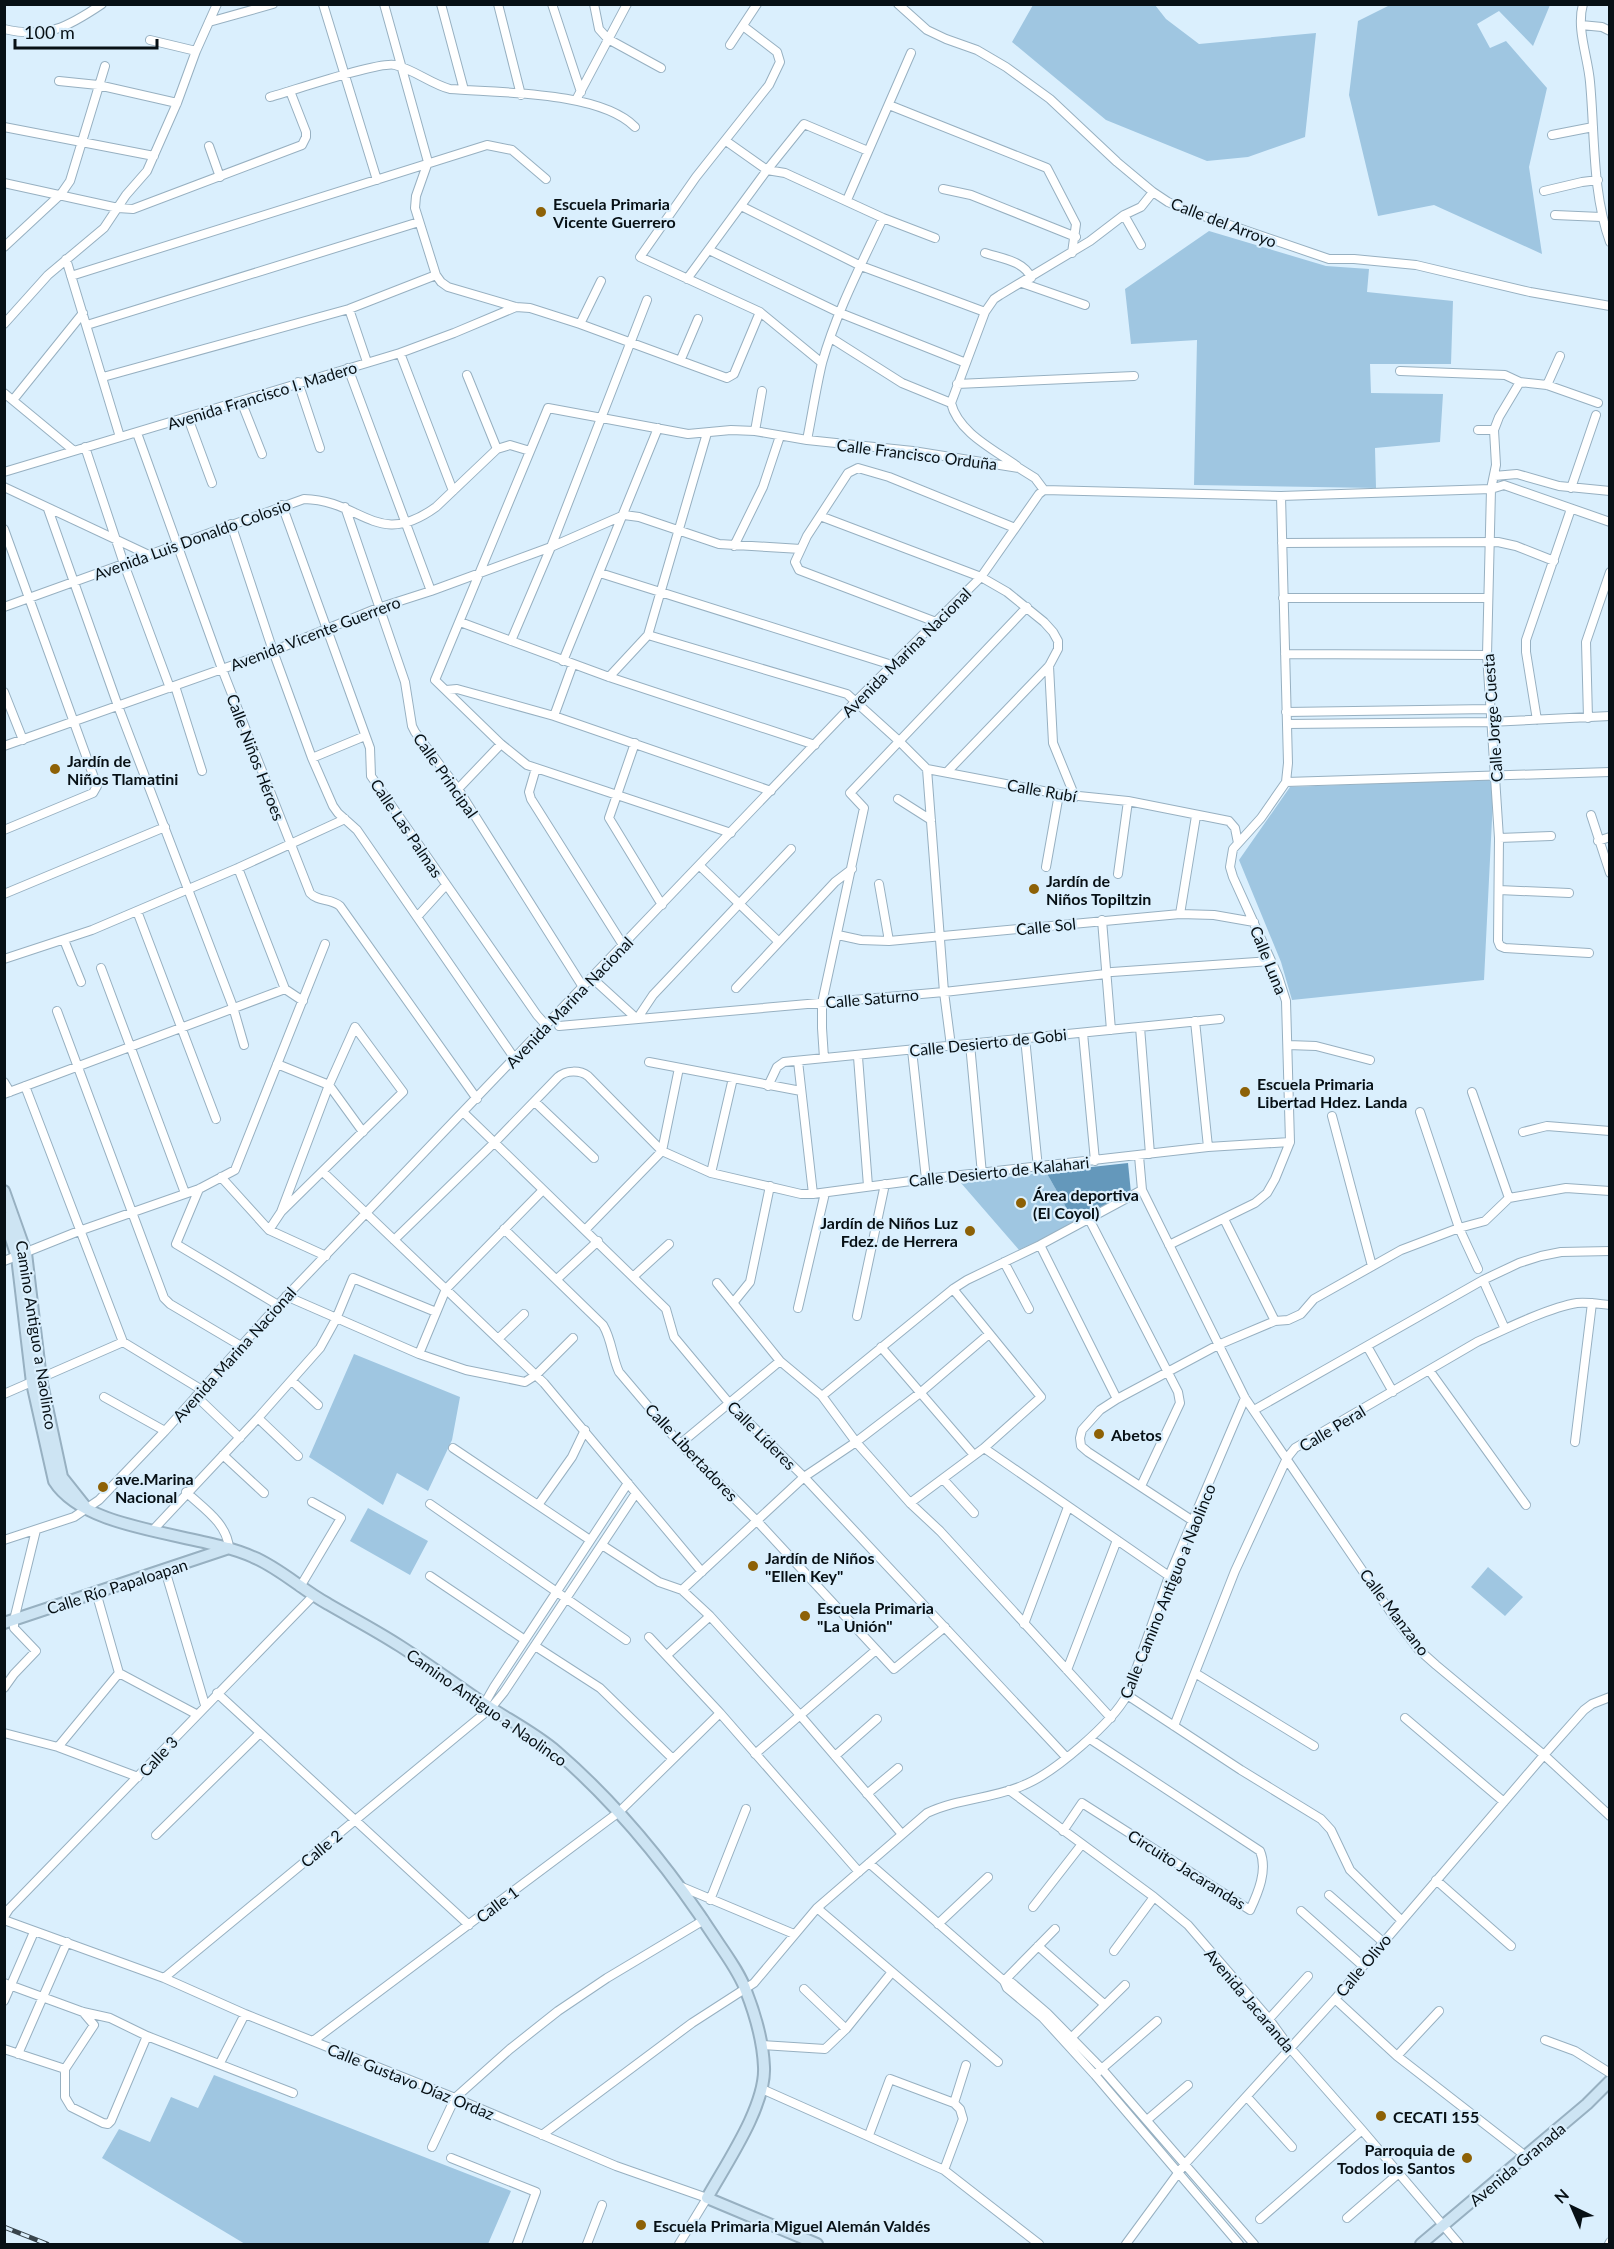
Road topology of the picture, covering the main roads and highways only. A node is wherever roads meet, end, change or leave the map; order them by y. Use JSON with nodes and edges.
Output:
{"nodes":[{"id":1,"x":4,"y":1191,"type":"edge"},
{"id":2,"x":4,"y":1217,"type":"edge"},
{"id":3,"x":22,"y":1255,"type":"junction"},
{"id":4,"x":229,"y":1548,"type":"junction"},
{"id":5,"x":9,"y":1622,"type":"edge"},
{"id":6,"x":1609,"y":2081,"type":"edge"},
{"id":7,"x":707,"y":2198,"type":"joint"},
{"id":8,"x":817,"y":2244,"type":"edge"},
{"id":9,"x":1421,"y":2244,"type":"edge"}],
"edges":[{"from":1,"to":3,"type":"main road","name":"Camino Antiguo a Naolinco"},
{"from":2,"to":3,"type":"main road","name":"Camino Antiguo a Naolinco"},
{"from":3,"to":4,"type":"main road","name":"Camino Antiguo a Naolinco"},
{"from":4,"to":5,"type":"main road","name":"Calle Río Papaloapan"},
{"from":4,"to":7,"type":"main road","name":"Camino Antiguo a Naolinco"},
{"from":6,"to":9,"type":"main road","name":"Avenida Granada"},
{"from":7,"to":8,"type":"main road","name":"Calle Gustavo Díaz Ordaz"}]}
